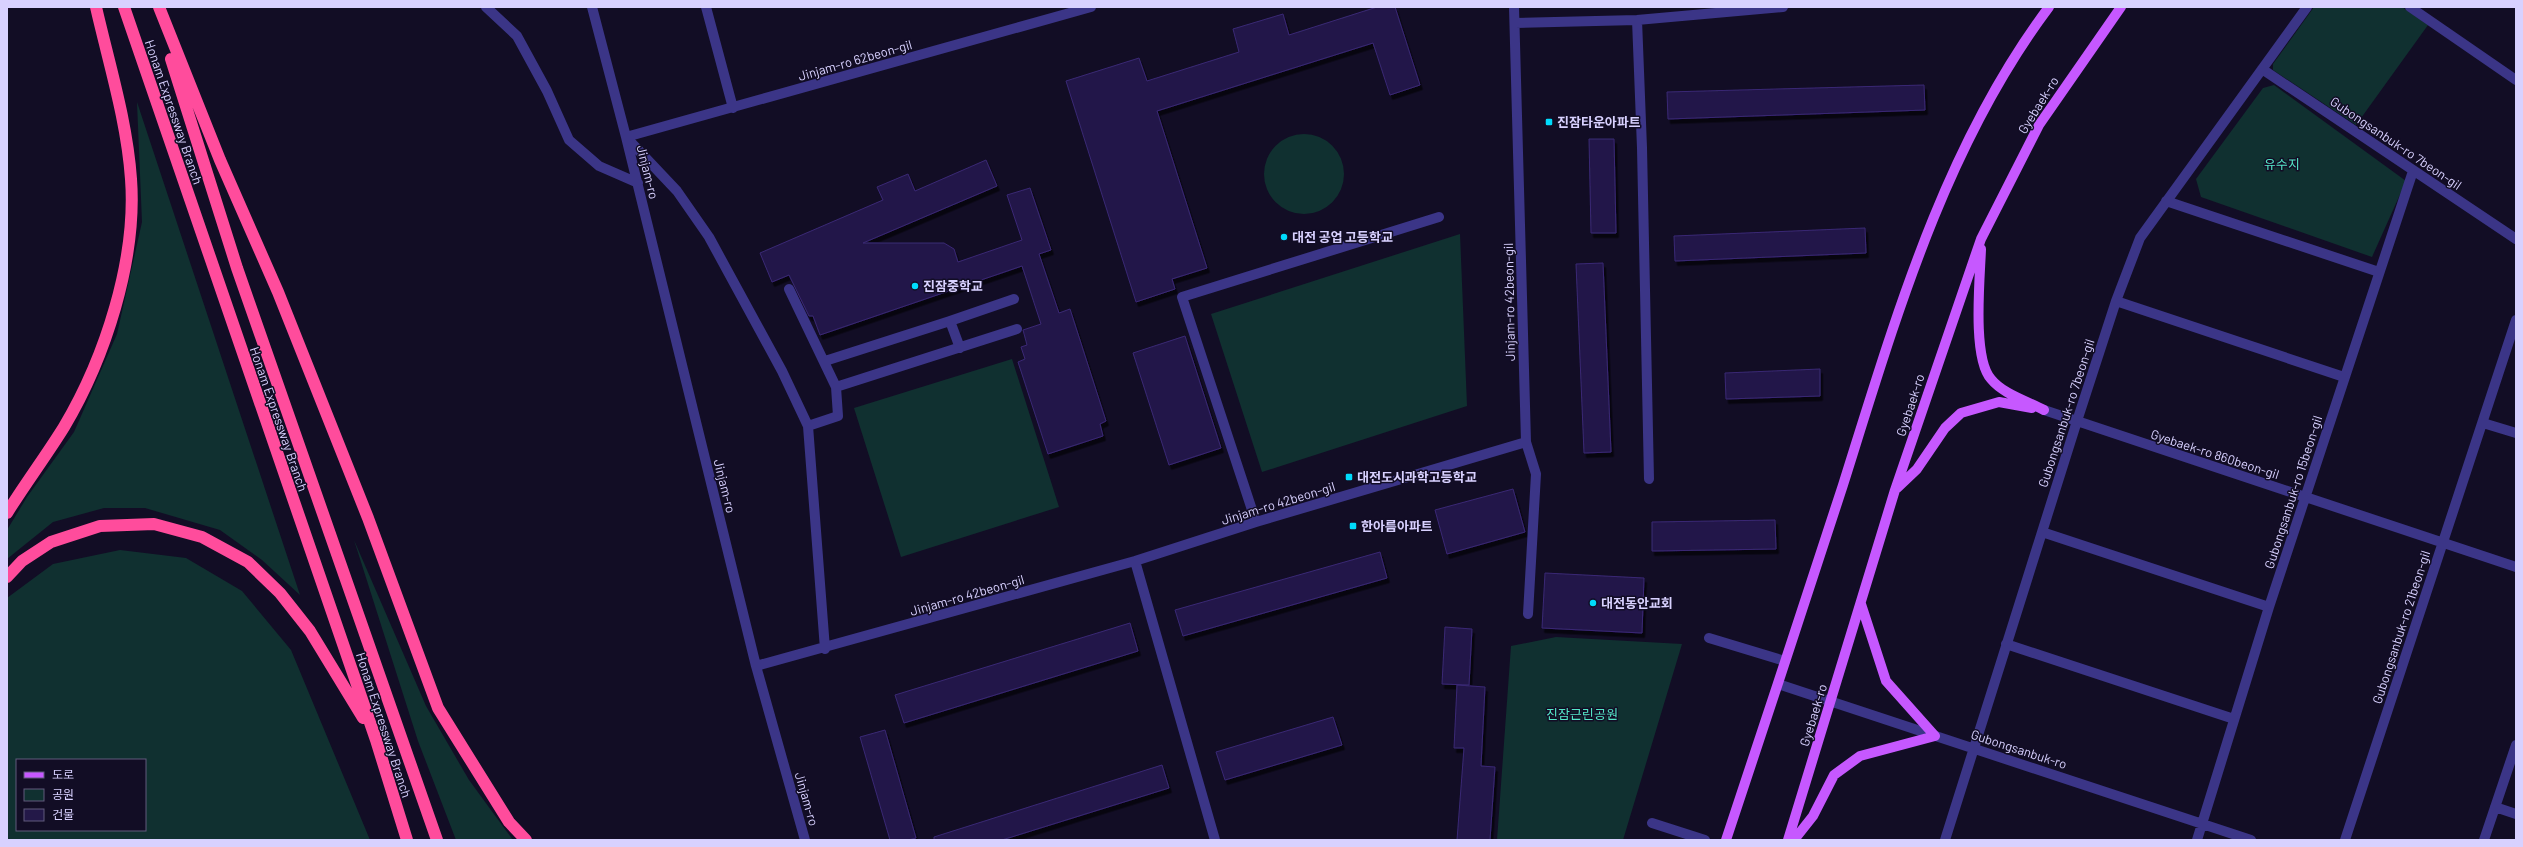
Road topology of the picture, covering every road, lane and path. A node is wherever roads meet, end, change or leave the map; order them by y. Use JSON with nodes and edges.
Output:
{"nodes":[{"id":1,"x":96,"y":7,"type":"edge"},
{"id":2,"x":124,"y":7,"type":"edge"},
{"id":3,"x":155,"y":7,"type":"edge"},
{"id":4,"x":160,"y":7,"type":"edge"},
{"id":5,"x":486,"y":7,"type":"edge"},
{"id":6,"x":592,"y":7,"type":"edge"},
{"id":7,"x":706,"y":7,"type":"edge"},
{"id":8,"x":1091,"y":7,"type":"edge"},
{"id":9,"x":1514,"y":7,"type":"edge"},
{"id":10,"x":1772,"y":7,"type":"edge"},
{"id":11,"x":1783,"y":7,"type":"edge"},
{"id":12,"x":2049,"y":7,"type":"edge"},
{"id":13,"x":2121,"y":7,"type":"edge"},
{"id":14,"x":2307,"y":7,"type":"edge"},
{"id":15,"x":2410,"y":7,"type":"edge"},
{"id":16,"x":1637,"y":20,"type":"junction"},
{"id":17,"x":1515,"y":23,"type":"junction"},
{"id":18,"x":2262,"y":69,"type":"junction"},
{"id":19,"x":2516,"y":80,"type":"edge"},
{"id":20,"x":733,"y":108,"type":"junction"},
{"id":21,"x":626,"y":137,"type":"junction"},
{"id":22,"x":2413,"y":171,"type":"junction"},
{"id":23,"x":638,"y":183,"type":"junction"},
{"id":24,"x":2166,"y":201,"type":"junction"},
{"id":25,"x":1439,"y":217,"type":"dead end"},
{"id":26,"x":2516,"y":238,"type":"edge"},
{"id":27,"x":1981,"y":239,"type":"junction"},
{"id":28,"x":2379,"y":272,"type":"junction"},
{"id":29,"x":789,"y":289,"type":"dead end"},
{"id":30,"x":1014,"y":299,"type":"dead end"},
{"id":31,"x":2116,"y":301,"type":"junction"},
{"id":32,"x":2516,"y":320,"type":"edge"},
{"id":33,"x":950,"y":321,"type":"junction"},
{"id":34,"x":1017,"y":329,"type":"dead end"},
{"id":35,"x":960,"y":348,"type":"junction"},
{"id":36,"x":826,"y":361,"type":"junction"},
{"id":37,"x":2344,"y":377,"type":"junction"},
{"id":38,"x":836,"y":387,"type":"junction"},
{"id":39,"x":2044,"y":410,"type":"junction"},
{"id":40,"x":2077,"y":421,"type":"junction"},
{"id":41,"x":2483,"y":423,"type":"junction"},
{"id":42,"x":808,"y":426,"type":"junction"},
{"id":43,"x":2516,"y":433,"type":"edge"},
{"id":44,"x":1526,"y":442,"type":"junction"},
{"id":45,"x":1649,"y":479,"type":"dead end"},
{"id":46,"x":1895,"y":490,"type":"junction"},
{"id":47,"x":2305,"y":497,"type":"junction"},
{"id":48,"x":7,"y":513,"type":"edge"},
{"id":49,"x":1256,"y":522,"type":"junction"},
{"id":50,"x":2042,"y":532,"type":"junction"},
{"id":51,"x":2443,"y":543,"type":"junction"},
{"id":52,"x":1134,"y":561,"type":"junction"},
{"id":53,"x":2516,"y":567,"type":"edge"},
{"id":54,"x":7,"y":577,"type":"edge"},
{"id":55,"x":1861,"y":604,"type":"junction"},
{"id":56,"x":2269,"y":607,"type":"junction"},
{"id":57,"x":1528,"y":614,"type":"dead end"},
{"id":58,"x":1709,"y":638,"type":"dead end"},
{"id":59,"x":2006,"y":644,"type":"junction"},
{"id":60,"x":825,"y":649,"type":"junction"},
{"id":61,"x":1785,"y":662,"type":"junction"},
{"id":62,"x":756,"y":666,"type":"junction"},
{"id":63,"x":1778,"y":684,"type":"junction"},
{"id":64,"x":1831,"y":701,"type":"junction"},
{"id":65,"x":2234,"y":719,"type":"junction"},
{"id":66,"x":1936,"y":736,"type":"junction"},
{"id":67,"x":376,"y":740,"type":"junction"},
{"id":68,"x":2516,"y":745,"type":"edge"},
{"id":69,"x":1974,"y":748,"type":"junction"},
{"id":70,"x":2495,"y":807,"type":"junction"},
{"id":71,"x":2516,"y":814,"type":"edge"},
{"id":72,"x":1652,"y":823,"type":"dead end"},
{"id":73,"x":2203,"y":823,"type":"junction"},
{"id":74,"x":1947,"y":839,"type":"edge"},
{"id":75,"x":407,"y":840,"type":"edge"},
{"id":76,"x":437,"y":840,"type":"edge"},
{"id":77,"x":526,"y":840,"type":"edge"},
{"id":78,"x":805,"y":840,"type":"edge"},
{"id":79,"x":1215,"y":840,"type":"edge"},
{"id":80,"x":1705,"y":840,"type":"edge"},
{"id":81,"x":1726,"y":840,"type":"edge"},
{"id":82,"x":1788,"y":840,"type":"edge"},
{"id":83,"x":1794,"y":840,"type":"edge"},
{"id":84,"x":2198,"y":840,"type":"edge"},
{"id":85,"x":2251,"y":840,"type":"edge"},
{"id":86,"x":2345,"y":840,"type":"edge"},
{"id":87,"x":2484,"y":840,"type":"edge"}],
"edges":[{"from":1,"to":48,"type":"highway"},
{"from":2,"to":67,"type":"highway","name":"Honam Expressway Branch"},
{"from":3,"to":76,"type":"highway","name":"Honam Expressway Branch"},
{"from":4,"to":77,"type":"highway"},
{"from":5,"to":23,"type":"street"},
{"from":6,"to":21,"type":"street","name":"Jinjam-ro"},
{"from":7,"to":20,"type":"street"},
{"from":8,"to":20,"type":"street","name":"Jinjam-ro 62beon-gil"},
{"from":9,"to":17,"type":"street","name":"Jinjam-ro 42beon-gil"},
{"from":10,"to":11,"type":"street"},
{"from":10,"to":16,"type":"street"},
{"from":12,"to":61,"type":"main road"},
{"from":13,"to":27,"type":"main road","name":"Gyebaek-ro"},
{"from":14,"to":18,"type":"street","name":"Gubongsanbuk-ro 7beon-gil"},
{"from":15,"to":19,"type":"street"},
{"from":16,"to":17,"type":"street"},
{"from":16,"to":45,"type":"street"},
{"from":17,"to":44,"type":"street","name":"Jinjam-ro 42beon-gil"},
{"from":18,"to":22,"type":"street","name":"Gubongsanbuk-ro 7beon-gil"},
{"from":18,"to":24,"type":"street","name":"Gubongsanbuk-ro 7beon-gil"},
{"from":20,"to":21,"type":"street","name":"Jinjam-ro 62beon-gil"},
{"from":21,"to":23,"type":"street","name":"Jinjam-ro"},
{"from":21,"to":42,"type":"street","name":"Jinjam-ro"},
{"from":22,"to":26,"type":"street","name":"Gubongsanbuk-ro 7beon-gil"},
{"from":22,"to":28,"type":"street","name":"Gubongsanbuk-ro 15beon-gil"},
{"from":23,"to":62,"type":"street","name":"Jinjam-ro"},
{"from":24,"to":28,"type":"street"},
{"from":24,"to":31,"type":"street","name":"Gubongsanbuk-ro 7beon-gil"},
{"from":25,"to":49,"type":"street"},
{"from":27,"to":39,"type":"main road"},
{"from":27,"to":46,"type":"main road","name":"Gyebaek-ro"},
{"from":28,"to":37,"type":"street","name":"Gubongsanbuk-ro 15beon-gil"},
{"from":29,"to":36,"type":"street"},
{"from":30,"to":33,"type":"street"},
{"from":31,"to":37,"type":"street"},
{"from":31,"to":40,"type":"street","name":"Gubongsanbuk-ro 7beon-gil"},
{"from":32,"to":41,"type":"street","name":"Gubongsanbuk-ro 21beon-gil"},
{"from":33,"to":35,"type":"street"},
{"from":33,"to":36,"type":"street"},
{"from":34,"to":35,"type":"street"},
{"from":35,"to":38,"type":"street"},
{"from":36,"to":38,"type":"street"},
{"from":37,"to":47,"type":"street","name":"Gubongsanbuk-ro 15beon-gil"},
{"from":38,"to":42,"type":"street"},
{"from":39,"to":40,"type":"street","name":"Gyebaek-ro 860beon-gil"},
{"from":39,"to":46,"type":"main road"},
{"from":40,"to":47,"type":"street","name":"Gyebaek-ro 860beon-gil"},
{"from":40,"to":50,"type":"street","name":"Gubongsanbuk-ro 7beon-gil"},
{"from":41,"to":43,"type":"street"},
{"from":41,"to":51,"type":"street","name":"Gubongsanbuk-ro 21beon-gil"},
{"from":42,"to":60,"type":"street","name":"Jinjam-ro"},
{"from":44,"to":49,"type":"street","name":"Jinjam-ro 42beon-gil"},
{"from":44,"to":57,"type":"street"},
{"from":46,"to":55,"type":"main road","name":"Gyebaek-ro"},
{"from":47,"to":51,"type":"street","name":"Gyebaek-ro 860beon-gil"},
{"from":47,"to":56,"type":"street","name":"Gubongsanbuk-ro 15beon-gil"},
{"from":49,"to":52,"type":"street","name":"Jinjam-ro 42beon-gil"},
{"from":50,"to":56,"type":"street"},
{"from":50,"to":59,"type":"street","name":"Gubongsanbuk-ro 7beon-gil"},
{"from":51,"to":53,"type":"street","name":"Gyebaek-ro 860beon-gil"},
{"from":51,"to":86,"type":"street","name":"Gubongsanbuk-ro 21beon-gil"},
{"from":52,"to":60,"type":"street","name":"Jinjam-ro 42beon-gil"},
{"from":52,"to":79,"type":"street"},
{"from":54,"to":67,"type":"highway"},
{"from":55,"to":64,"type":"main road","name":"Gyebaek-ro"},
{"from":55,"to":66,"type":"main road"},
{"from":56,"to":65,"type":"street","name":"Gubongsanbuk-ro 15beon-gil"},
{"from":58,"to":61,"type":"street"},
{"from":59,"to":65,"type":"street"},
{"from":59,"to":69,"type":"street","name":"Gubongsanbuk-ro 7beon-gil"},
{"from":60,"to":62,"type":"street","name":"Jinjam-ro 42beon-gil"},
{"from":61,"to":63,"type":"main road"},
{"from":62,"to":78,"type":"street","name":"Jinjam-ro"},
{"from":63,"to":64,"type":"street","name":"Gubongsanbuk-ro"},
{"from":63,"to":81,"type":"main road"},
{"from":64,"to":66,"type":"street","name":"Gubongsanbuk-ro"},
{"from":64,"to":82,"type":"main road","name":"Gyebaek-ro"},
{"from":65,"to":73,"type":"street","name":"Gubongsanbuk-ro 15beon-gil"},
{"from":66,"to":69,"type":"street","name":"Gubongsanbuk-ro"},
{"from":66,"to":83,"type":"main road"},
{"from":67,"to":75,"type":"highway","name":"Honam Expressway Branch"},
{"from":68,"to":70,"type":"street"},
{"from":69,"to":73,"type":"street","name":"Gubongsanbuk-ro"},
{"from":69,"to":74,"type":"street","name":"Gubongsanbuk-ro 7beon-gil"},
{"from":70,"to":71,"type":"street"},
{"from":70,"to":87,"type":"street"},
{"from":72,"to":80,"type":"street"},
{"from":73,"to":84,"type":"street","name":"Gubongsanbuk-ro 15beon-gil"},
{"from":73,"to":85,"type":"street","name":"Gubongsanbuk-ro"}]}
